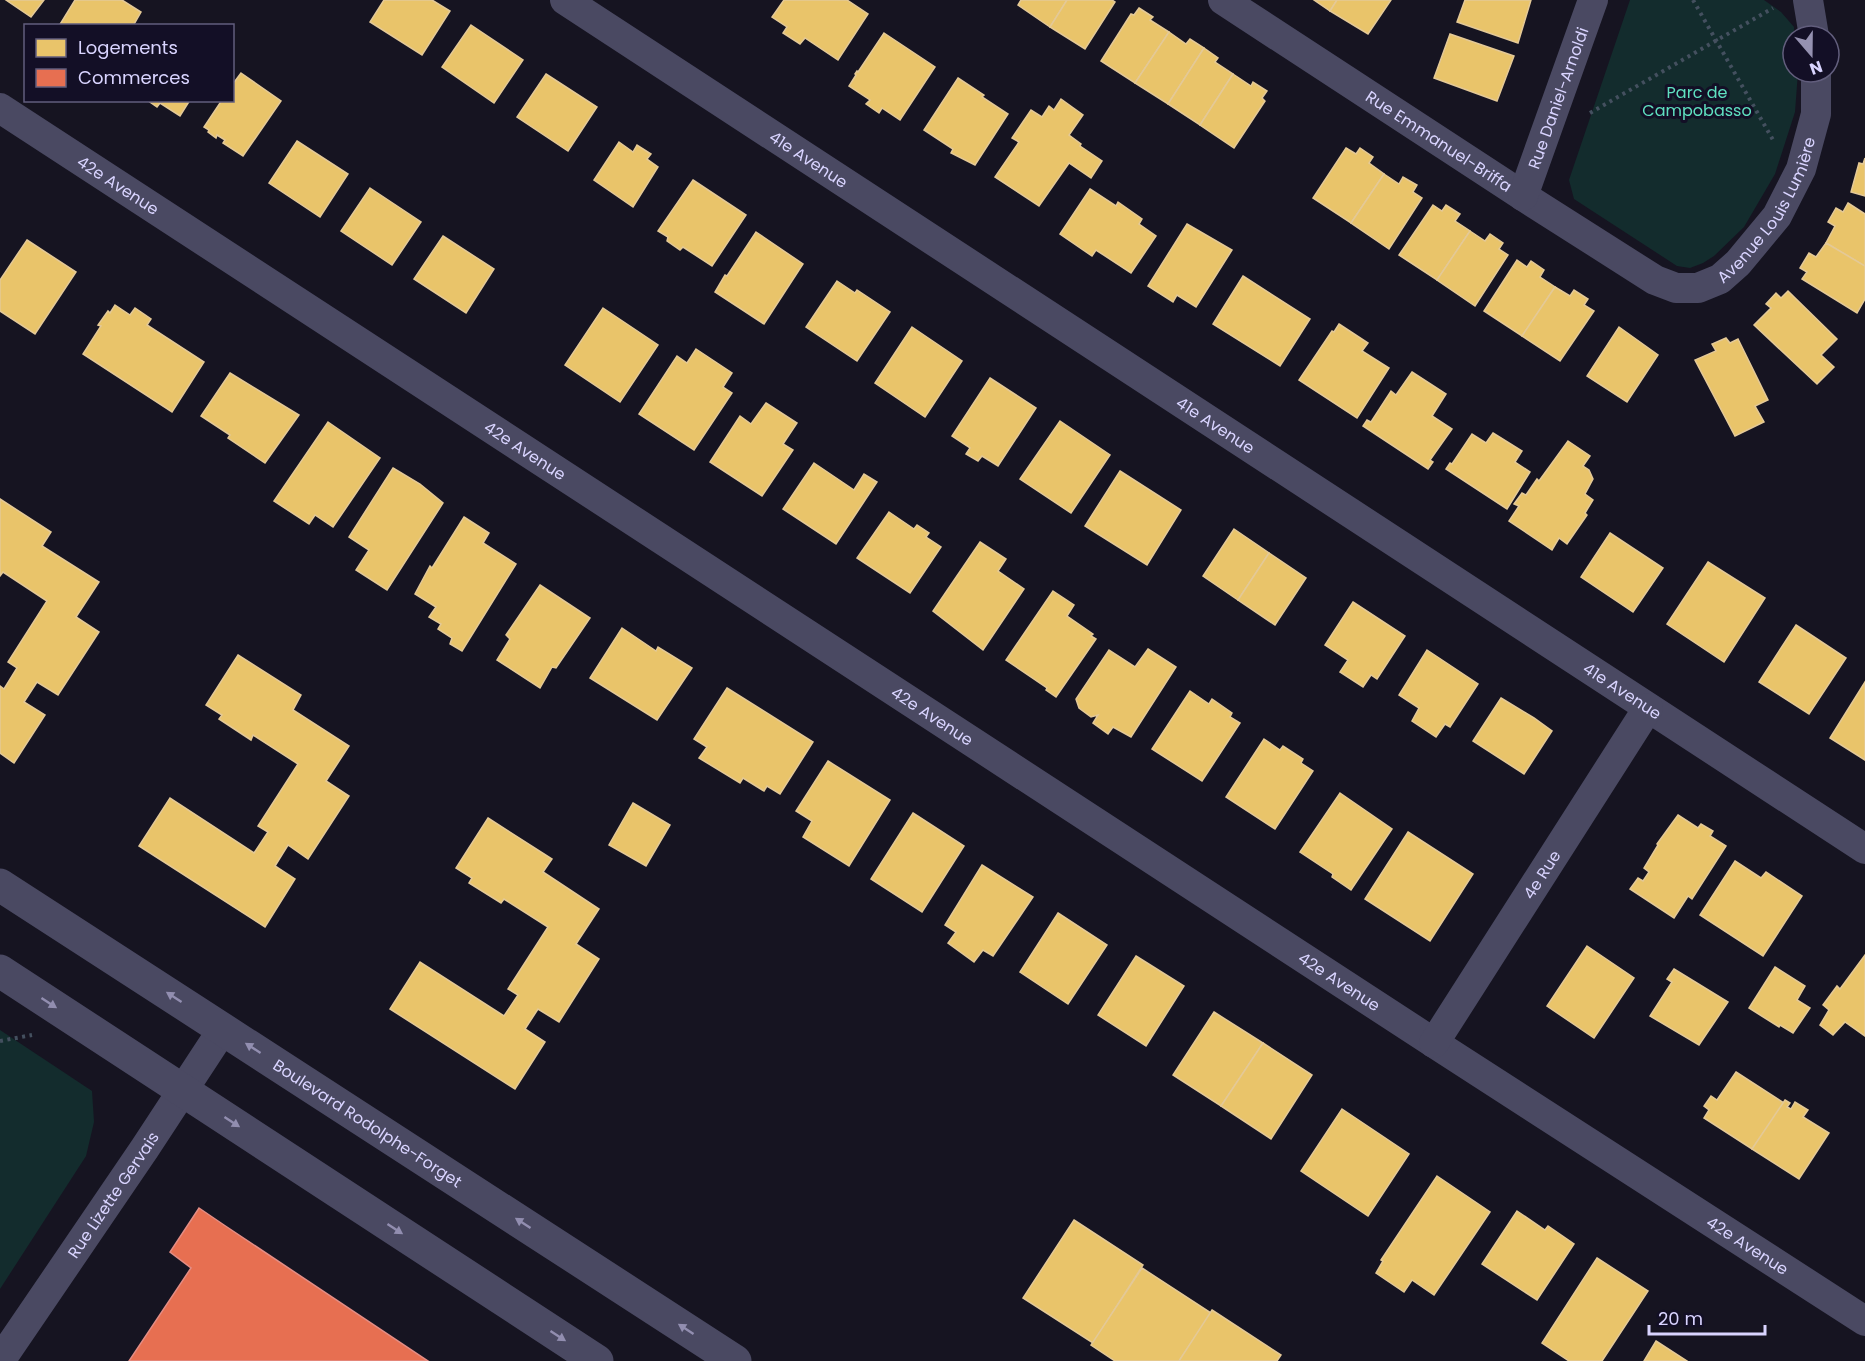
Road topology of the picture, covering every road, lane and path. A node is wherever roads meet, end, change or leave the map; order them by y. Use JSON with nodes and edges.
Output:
{"nodes":[{"id":1,"x":565,"y":0,"type":"edge"},
{"id":2,"x":1223,"y":0,"type":"edge"},
{"id":3,"x":1593,"y":0,"type":"edge"},
{"id":4,"x":1693,"y":0,"type":"edge"},
{"id":5,"x":1808,"y":0,"type":"edge"},
{"id":6,"x":1777,"y":6,"type":"dead end"},
{"id":7,"x":1812,"y":24,"type":"edge"},
{"id":8,"x":1716,"y":40,"type":"junction"},
{"id":9,"x":1816,"y":84,"type":"edge"},
{"id":10,"x":0,"y":108,"type":"edge"},
{"id":11,"x":1544,"y":139,"type":"junction"},
{"id":12,"x":1796,"y":180,"type":"junction"},
{"id":13,"x":1523,"y":196,"type":"junction"},
{"id":14,"x":1655,"y":280,"type":"joint"},
{"id":15,"x":1648,"y":708,"type":"junction"},
{"id":16,"x":1865,"y":849,"type":"edge"},
{"id":17,"x":0,"y":885,"type":"edge"},
{"id":18,"x":0,"y":970,"type":"edge"},
{"id":19,"x":223,"y":1029,"type":"junction"},
{"id":20,"x":1434,"y":1043,"type":"junction"},
{"id":21,"x":183,"y":1090,"type":"junction"},
{"id":22,"x":1865,"y":1321,"type":"edge"},
{"id":23,"x":0,"y":1361,"type":"edge"},
{"id":24,"x":597,"y":1361,"type":"edge"},
{"id":25,"x":735,"y":1361,"type":"edge"}],
"edges":[{"from":1,"to":15,"type":"street","name":"41e Avenue"},
{"from":2,"to":13,"type":"street","name":"Rue Emmanuel-Briffa"},
{"from":3,"to":11,"type":"street","name":"Rue Daniel-Arnoldi"},
{"from":4,"to":8,"type":"path"},
{"from":5,"to":7,"type":"street"},
{"from":6,"to":8,"type":"path"},
{"from":8,"to":11,"type":"path"},
{"from":8,"to":12,"type":"path"},
{"from":9,"to":12,"type":"street","name":"Avenue Louis Lumière"},
{"from":10,"to":20,"type":"street","name":"42e Avenue"},
{"from":11,"to":13,"type":"street","name":"Rue Daniel-Arnoldi"},
{"from":12,"to":14,"type":"street","name":"Avenue Louis Lumière"},
{"from":13,"to":14,"type":"street","name":"Rue Emmanuel-Briffa"},
{"from":15,"to":16,"type":"street","name":"41e Avenue"},
{"from":15,"to":20,"type":"street","name":"4e Rue"},
{"from":19,"to":17,"type":"street","name":"Boulevard Rodolphe-Forget","one_way":true},
{"from":18,"to":21,"type":"street","one_way":true},
{"from":19,"to":21,"type":"street","name":"Rue Lizette Gervais"},
{"from":25,"to":19,"type":"street","name":"Boulevard Rodolphe-Forget","one_way":true},
{"from":20,"to":22,"type":"street","name":"42e Avenue"},
{"from":21,"to":23,"type":"street","name":"Rue Lizette Gervais"},
{"from":21,"to":24,"type":"street","one_way":true}]}
